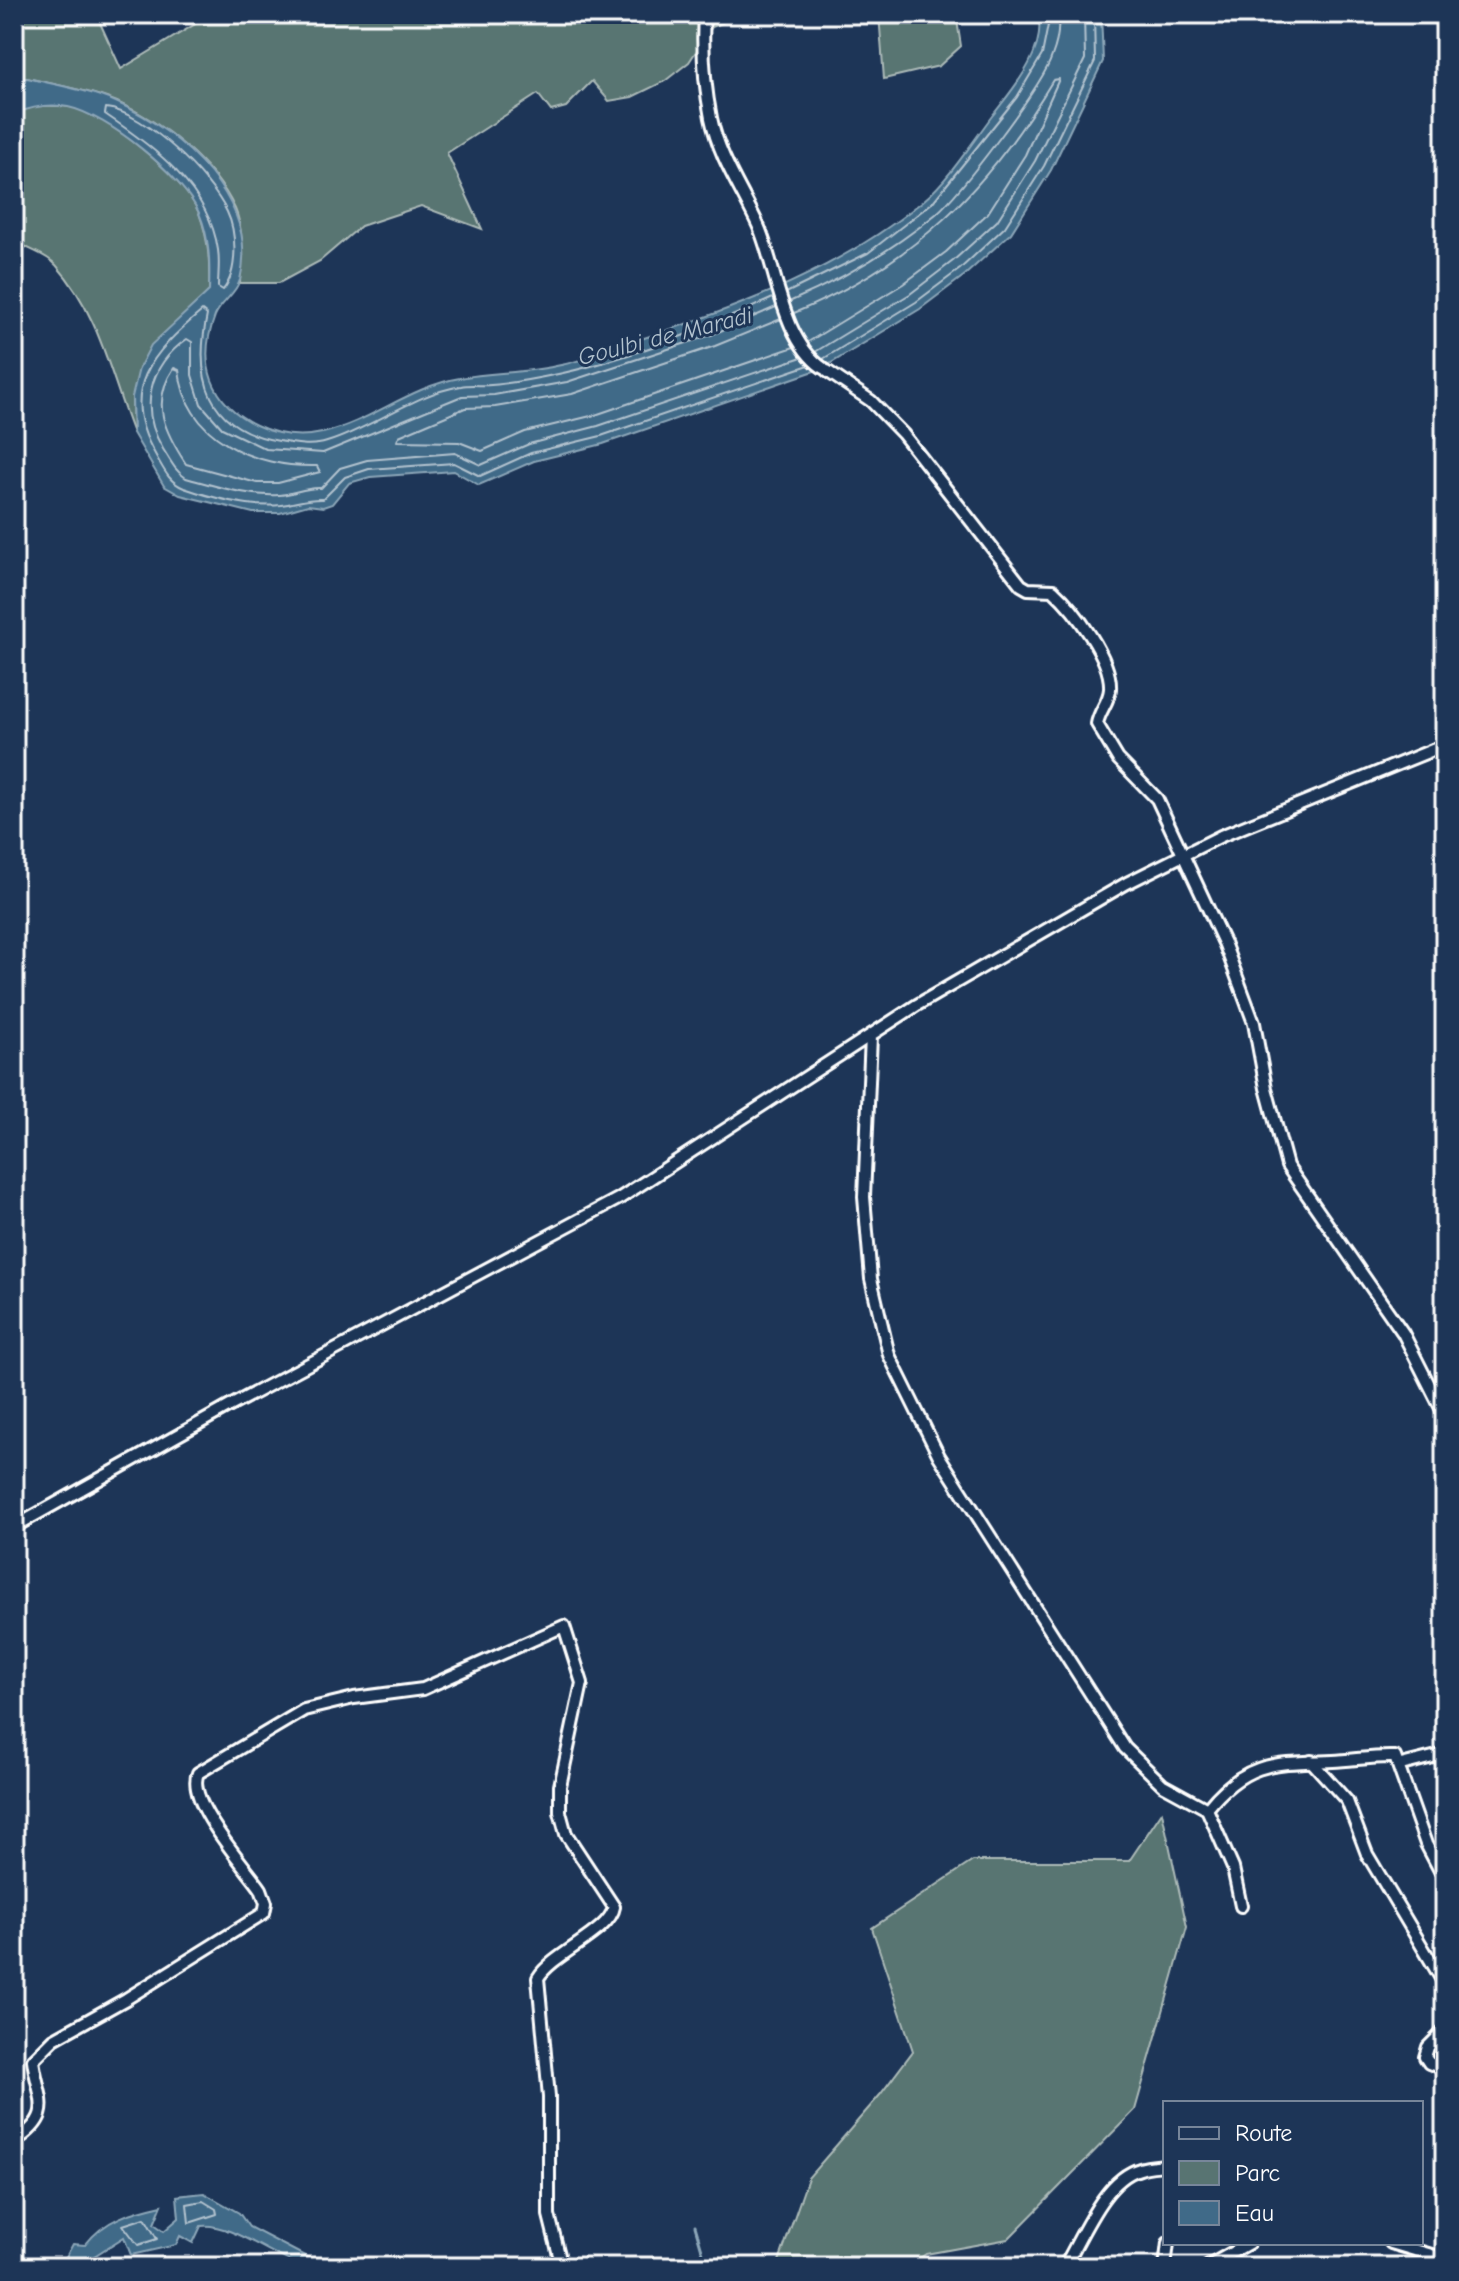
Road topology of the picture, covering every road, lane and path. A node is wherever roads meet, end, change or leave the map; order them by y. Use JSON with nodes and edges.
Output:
{"nodes":[{"id":1,"x":704,"y":14,"type":"edge"},
{"id":2,"x":1445,"y":745,"type":"edge"},
{"id":3,"x":1181,"y":854,"type":"junction"},
{"id":4,"x":871,"y":1036,"type":"junction"},
{"id":5,"x":1445,"y":1416,"type":"edge"},
{"id":6,"x":14,"y":1527,"type":"edge"},
{"id":7,"x":1445,"y":1754,"type":"edge"},
{"id":8,"x":1311,"y":1761,"type":"junction"},
{"id":9,"x":1401,"y":1765,"type":"junction"},
{"id":10,"x":1207,"y":1809,"type":"junction"},
{"id":11,"x":1445,"y":1880,"type":"edge"},
{"id":12,"x":1241,"y":1906,"type":"dead end"},
{"id":13,"x":1445,"y":1985,"type":"edge"},
{"id":14,"x":1445,"y":2030,"type":"edge"},
{"id":15,"x":1445,"y":2069,"type":"edge"},
{"id":16,"x":14,"y":2142,"type":"edge"},
{"id":17,"x":1163,"y":2165,"type":"edge"},
{"id":18,"x":1168,"y":2245,"type":"edge"},
{"id":19,"x":1246,"y":2245,"type":"edge"},
{"id":20,"x":1398,"y":2245,"type":"edge"},
{"id":21,"x":1445,"y":2259,"type":"edge"},
{"id":22,"x":562,"y":2267,"type":"edge"},
{"id":23,"x":1064,"y":2267,"type":"edge"},
{"id":24,"x":1165,"y":2267,"type":"edge"},
{"id":25,"x":1207,"y":2267,"type":"edge"}],
"edges":[{"from":1,"to":3,"type":"street"},
{"from":2,"to":3,"type":"street"},
{"from":3,"to":4,"type":"street"},
{"from":3,"to":5,"type":"street"},
{"from":4,"to":6,"type":"street"},
{"from":4,"to":10,"type":"street"},
{"from":7,"to":9,"type":"street"},
{"from":8,"to":9,"type":"street"},
{"from":8,"to":10,"type":"street"},
{"from":8,"to":13,"type":"street"},
{"from":9,"to":11,"type":"street"},
{"from":10,"to":12,"type":"street"},
{"from":14,"to":15,"type":"street"},
{"from":16,"to":22,"type":"street"},
{"from":17,"to":23,"type":"street"},
{"from":18,"to":24,"type":"street"},
{"from":19,"to":25,"type":"street"},
{"from":20,"to":21,"type":"street"}]}
